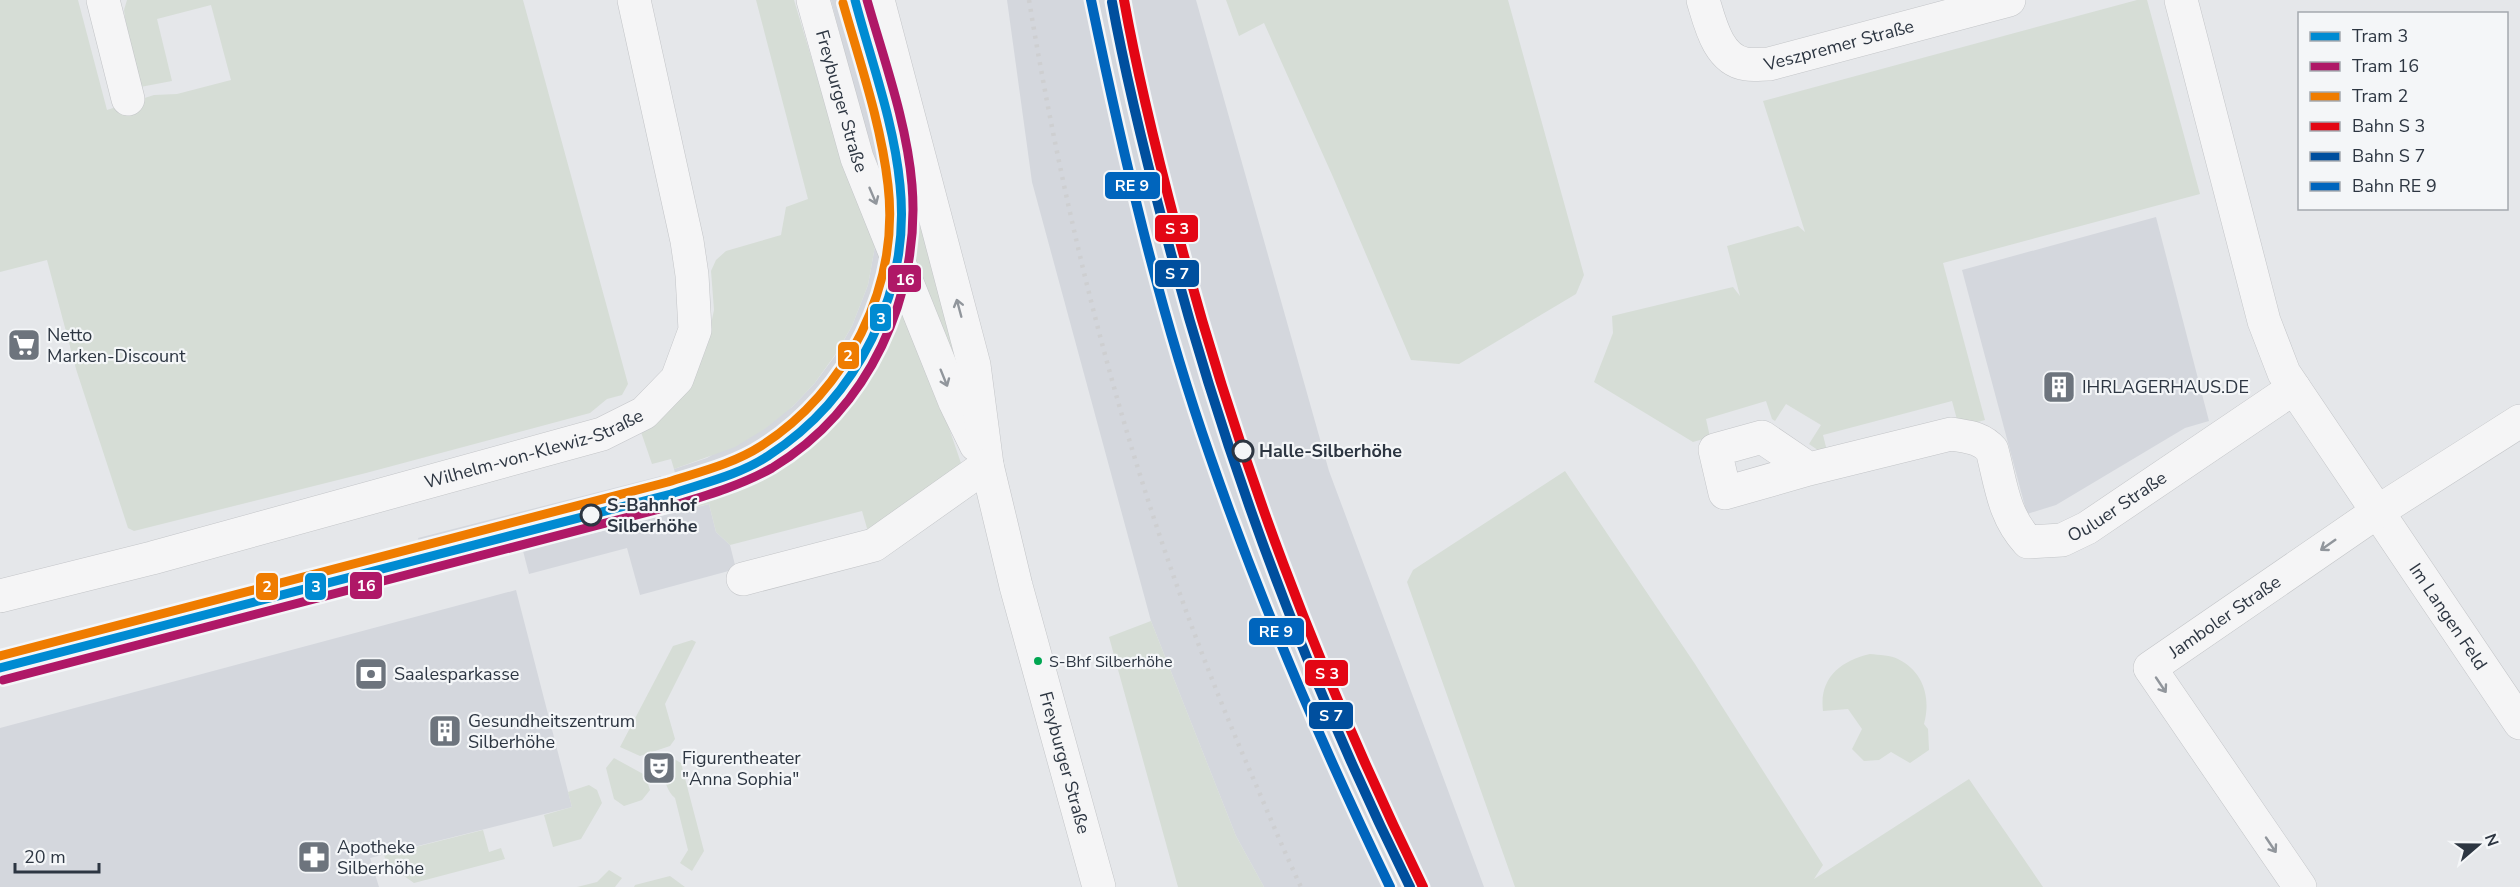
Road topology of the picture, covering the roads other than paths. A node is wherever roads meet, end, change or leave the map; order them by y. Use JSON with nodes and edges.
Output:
{"nodes":[{"id":1,"x":103,"y":0,"type":"edge"},
{"id":2,"x":634,"y":0,"type":"edge"},
{"id":3,"x":813,"y":0,"type":"edge"},
{"id":4,"x":878,"y":0,"type":"edge"},
{"id":5,"x":1703,"y":0,"type":"edge"},
{"id":6,"x":2009,"y":0,"type":"edge"},
{"id":7,"x":2181,"y":0,"type":"edge"},
{"id":8,"x":128,"y":99,"type":"dead end"},
{"id":9,"x":2294,"y":388,"type":"junction"},
{"id":10,"x":2520,"y":421,"type":"edge"},
{"id":11,"x":987,"y":465,"type":"junction"},
{"id":12,"x":1809,"y":469,"type":"dead end"},
{"id":13,"x":2376,"y":512,"type":"junction"},
{"id":14,"x":743,"y":579,"type":"dead end"},
{"id":15,"x":0,"y":596,"type":"edge"},
{"id":16,"x":2520,"y":723,"type":"edge"},
{"id":17,"x":1099,"y":887,"type":"edge"},
{"id":18,"x":2300,"y":887,"type":"edge"}],
"edges":[{"from":1,"to":8,"type":"street"},
{"from":2,"to":15,"type":"street","name":"Wilhelm-von-Klewiz-Straße"},
{"from":3,"to":11,"type":"street","name":"Freyburger Straße","one_way":true},
{"from":11,"to":4,"type":"street","name":"Freyburger Straße","one_way":true},
{"from":5,"to":6,"type":"street","name":"Veszpremer Straße"},
{"from":7,"to":9,"type":"street"},
{"from":9,"to":12,"type":"street","name":"Ouluer Straße"},
{"from":9,"to":13,"type":"street"},
{"from":10,"to":13,"type":"street","name":"Jamboler Straße"},
{"from":11,"to":14,"type":"street"},
{"from":11,"to":17,"type":"street","name":"Freyburger Straße"},
{"from":13,"to":16,"type":"street","name":"Im Langen Feld"},
{"from":13,"to":18,"type":"street","name":"Jamboler Straße","one_way":true}]}
